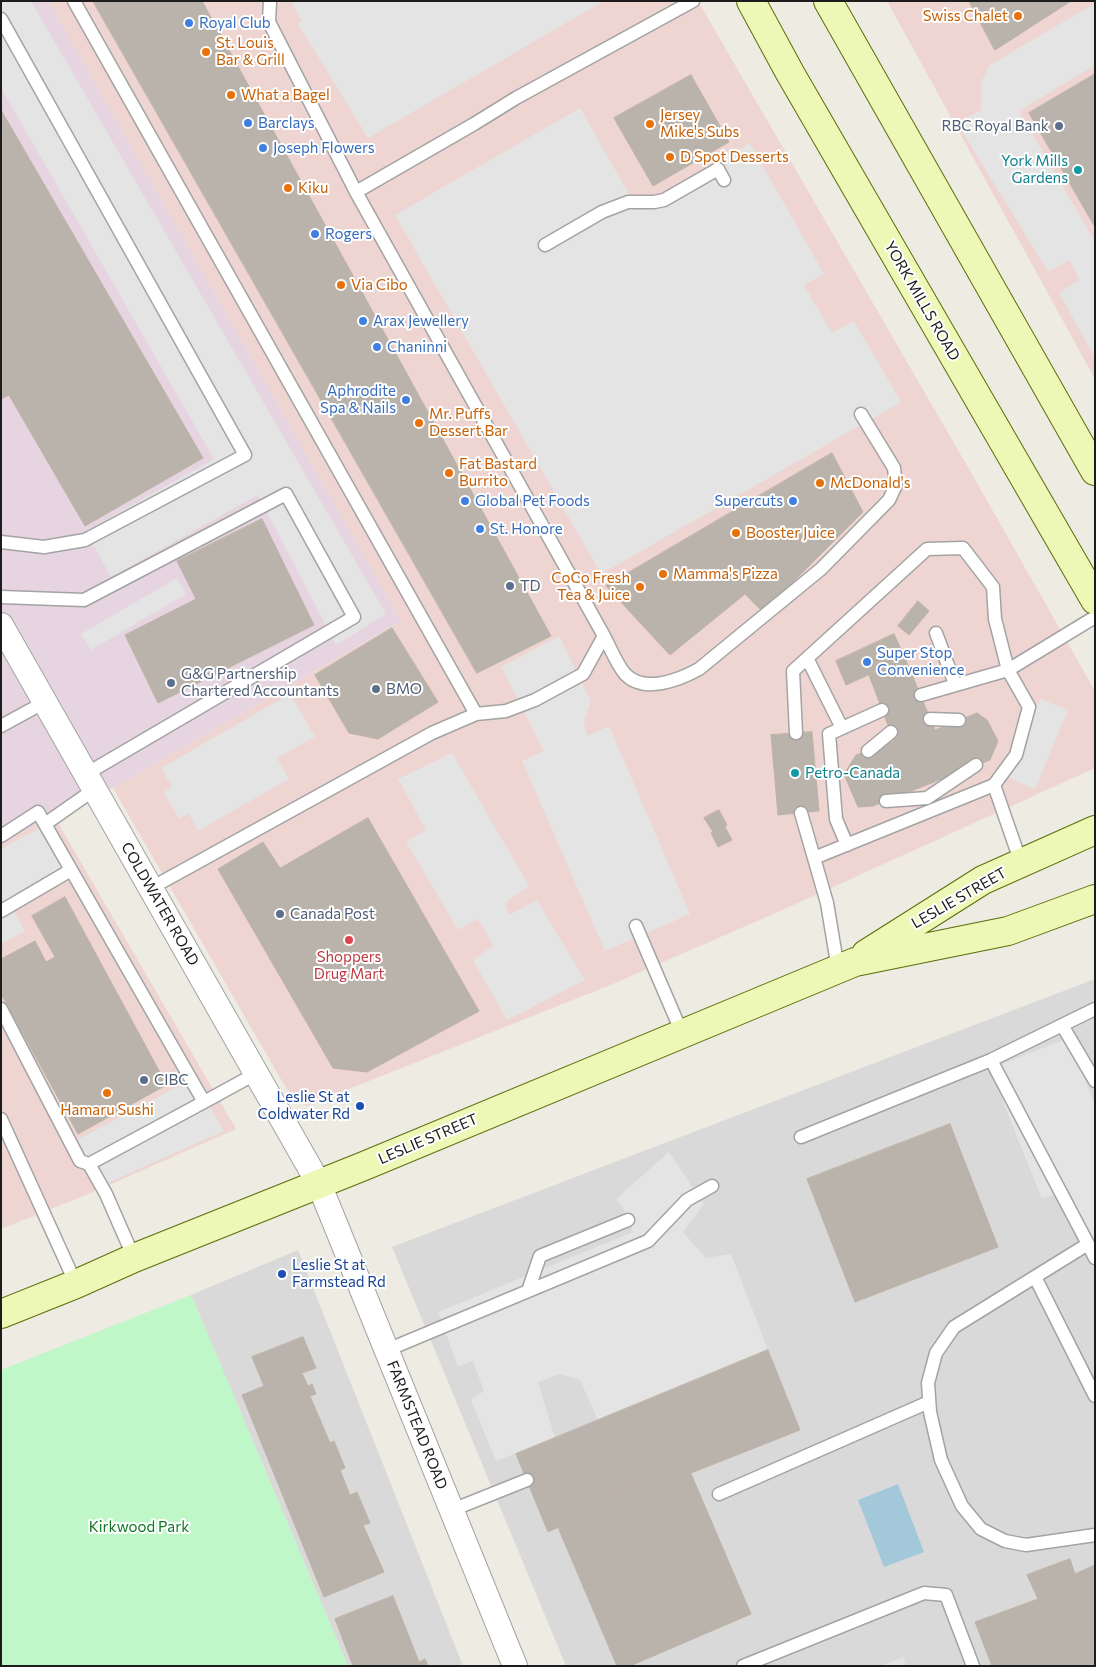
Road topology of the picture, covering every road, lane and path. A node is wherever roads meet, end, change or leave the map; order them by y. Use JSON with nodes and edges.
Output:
{"nodes":[{"id":1,"x":74,"y":1,"type":"edge"},
{"id":2,"x":270,"y":1,"type":"edge"},
{"id":3,"x":693,"y":1,"type":"edge"},
{"id":4,"x":751,"y":1,"type":"edge"},
{"id":5,"x":828,"y":1,"type":"edge"},
{"id":6,"x":1,"y":19,"type":"edge"},
{"id":7,"x":724,"y":180,"type":"dead end"},
{"id":8,"x":356,"y":192,"type":"junction"},
{"id":9,"x":545,"y":245,"type":"dead end"},
{"id":10,"x":861,"y":414,"type":"dead end"},
{"id":11,"x":1095,"y":470,"type":"edge"},
{"id":12,"x":1,"y":542,"type":"edge"},
{"id":13,"x":1,"y":597,"type":"edge"},
{"id":14,"x":1095,"y":600,"type":"edge"},
{"id":15,"x":1095,"y":617,"type":"edge"},
{"id":16,"x":1,"y":625,"type":"edge"},
{"id":17,"x":936,"y":633,"type":"dead end"},
{"id":18,"x":604,"y":636,"type":"junction"},
{"id":19,"x":807,"y":658,"type":"junction"},
{"id":20,"x":1008,"y":670,"type":"junction"},
{"id":21,"x":955,"y":684,"type":"junction"},
{"id":22,"x":921,"y":695,"type":"dead end"},
{"id":23,"x":45,"y":702,"type":"junction"},
{"id":24,"x":882,"y":710,"type":"dead end"},
{"id":25,"x":476,"y":714,"type":"junction"},
{"id":26,"x":930,"y":719,"type":"dead end"},
{"id":27,"x":959,"y":720,"type":"dead end"},
{"id":28,"x":1,"y":726,"type":"edge"},
{"id":29,"x":842,"y":728,"type":"junction"},
{"id":30,"x":891,"y":732,"type":"dead end"},
{"id":31,"x":796,"y":733,"type":"dead end"},
{"id":32,"x":868,"y":751,"type":"dead end"},
{"id":33,"x":976,"y":766,"type":"dead end"},
{"id":34,"x":948,"y":776,"type":"dead end"},
{"id":35,"x":90,"y":781,"type":"junction"},
{"id":36,"x":994,"y":784,"type":"junction"},
{"id":37,"x":916,"y":789,"type":"dead end"},
{"id":38,"x":927,"y":798,"type":"junction"},
{"id":39,"x":886,"y":801,"type":"dead end"},
{"id":40,"x":931,"y":810,"type":"junction"},
{"id":41,"x":801,"y":813,"type":"dead end"},
{"id":42,"x":44,"y":824,"type":"junction"},
{"id":43,"x":1095,"y":830,"type":"edge"},
{"id":44,"x":1,"y":836,"type":"edge"},
{"id":45,"x":848,"y":845,"type":"junction"},
{"id":46,"x":814,"y":858,"type":"junction"},
{"id":47,"x":1021,"y":863,"type":"junction"},
{"id":48,"x":71,"y":870,"type":"junction"},
{"id":49,"x":151,"y":888,"type":"junction"},
{"id":50,"x":1095,"y":899,"type":"edge"},
{"id":51,"x":1,"y":911,"type":"edge"},
{"id":52,"x":636,"y":926,"type":"dead end"},
{"id":53,"x":846,"y":966,"type":"junction"},
{"id":54,"x":1095,"y":1009,"type":"edge"},
{"id":55,"x":1,"y":1010,"type":"edge"},
{"id":56,"x":1062,"y":1025,"type":"junction"},
{"id":57,"x":682,"y":1033,"type":"junction"},
{"id":58,"x":991,"y":1060,"type":"junction"},
{"id":59,"x":257,"y":1074,"type":"junction"},
{"id":60,"x":1095,"y":1081,"type":"edge"},
{"id":61,"x":204,"y":1102,"type":"junction"},
{"id":62,"x":1,"y":1119,"type":"edge"},
{"id":63,"x":801,"y":1137,"type":"dead end"},
{"id":64,"x":89,"y":1164,"type":"junction"},
{"id":65,"x":319,"y":1184,"type":"junction"},
{"id":66,"x":712,"y":1186,"type":"dead end"},
{"id":67,"x":628,"y":1220,"type":"dead end"},
{"id":68,"x":1088,"y":1244,"type":"junction"},
{"id":69,"x":134,"y":1258,"type":"junction"},
{"id":70,"x":1095,"y":1258,"type":"edge"},
{"id":71,"x":1035,"y":1277,"type":"junction"},
{"id":72,"x":76,"y":1284,"type":"junction"},
{"id":73,"x":528,"y":1291,"type":"junction"},
{"id":74,"x":1,"y":1314,"type":"edge"},
{"id":75,"x":387,"y":1350,"type":"junction"},
{"id":76,"x":1095,"y":1396,"type":"edge"},
{"id":77,"x":929,"y":1402,"type":"junction"},
{"id":78,"x":527,"y":1480,"type":"dead end"},
{"id":79,"x":718,"y":1494,"type":"dead end"},
{"id":80,"x":452,"y":1510,"type":"junction"},
{"id":81,"x":1095,"y":1535,"type":"edge"},
{"id":82,"x":515,"y":1666,"type":"edge"},
{"id":83,"x":743,"y":1666,"type":"edge"},
{"id":84,"x":973,"y":1666,"type":"edge"}],
"edges":[{"from":1,"to":25,"type":"lane"},
{"from":2,"to":8,"type":"lane"},
{"from":3,"to":8,"type":"lane"},
{"from":4,"to":14,"type":"main road","name":"YORK MILLS ROAD"},
{"from":5,"to":11,"type":"main road"},
{"from":6,"to":12,"type":"lane"},
{"from":7,"to":9,"type":"lane"},
{"from":8,"to":18,"type":"lane"},
{"from":10,"to":18,"type":"lane"},
{"from":13,"to":35,"type":"lane"},
{"from":15,"to":20,"type":"lane"},
{"from":16,"to":23,"type":"street","name":"COLDWATER ROAD"},
{"from":17,"to":21,"type":"lane"},
{"from":18,"to":25,"type":"lane"},
{"from":19,"to":20,"type":"lane"},
{"from":19,"to":29,"type":"lane"},
{"from":19,"to":31,"type":"lane"},
{"from":20,"to":21,"type":"lane"},
{"from":20,"to":36,"type":"lane"},
{"from":21,"to":22,"type":"lane"},
{"from":23,"to":28,"type":"lane"},
{"from":23,"to":35,"type":"street","name":"COLDWATER ROAD"},
{"from":24,"to":29,"type":"lane"},
{"from":25,"to":49,"type":"lane"},
{"from":26,"to":27,"type":"lane"},
{"from":29,"to":45,"type":"lane"},
{"from":30,"to":32,"type":"lane"},
{"from":33,"to":38,"type":"lane"},
{"from":34,"to":38,"type":"lane"},
{"from":35,"to":42,"type":"lane"},
{"from":35,"to":49,"type":"street","name":"COLDWATER ROAD"},
{"from":36,"to":40,"type":"lane"},
{"from":36,"to":47,"type":"lane"},
{"from":37,"to":38,"type":"lane"},
{"from":38,"to":39,"type":"lane"},
{"from":38,"to":40,"type":"lane"},
{"from":40,"to":45,"type":"lane"},
{"from":41,"to":46,"type":"lane"},
{"from":42,"to":44,"type":"lane"},
{"from":42,"to":48,"type":"lane"},
{"from":43,"to":47,"type":"main road","name":"LESLIE STREET"},
{"from":45,"to":46,"type":"lane"},
{"from":46,"to":53,"type":"lane"},
{"from":47,"to":53,"type":"main road","name":"LESLIE STREET"},
{"from":48,"to":51,"type":"lane"},
{"from":48,"to":61,"type":"lane"},
{"from":49,"to":59,"type":"street","name":"COLDWATER ROAD"},
{"from":50,"to":53,"type":"main road","name":"LESLIE STREET"},
{"from":52,"to":57,"type":"lane"},
{"from":53,"to":57,"type":"main road","name":"LESLIE STREET"},
{"from":54,"to":56,"type":"lane"},
{"from":55,"to":64,"type":"lane"},
{"from":56,"to":58,"type":"lane"},
{"from":56,"to":60,"type":"lane"},
{"from":57,"to":65,"type":"main road","name":"LESLIE STREET"},
{"from":58,"to":63,"type":"lane"},
{"from":58,"to":68,"type":"lane"},
{"from":59,"to":61,"type":"lane"},
{"from":59,"to":65,"type":"street","name":"COLDWATER ROAD"},
{"from":61,"to":64,"type":"lane"},
{"from":62,"to":72,"type":"lane"},
{"from":64,"to":69,"type":"lane"},
{"from":65,"to":69,"type":"main road","name":"LESLIE STREET"},
{"from":65,"to":75,"type":"street","name":"FARMSTEAD ROAD"},
{"from":66,"to":73,"type":"lane"},
{"from":67,"to":73,"type":"lane"},
{"from":68,"to":70,"type":"lane"},
{"from":68,"to":71,"type":"lane"},
{"from":69,"to":72,"type":"main road","name":"LESLIE STREET"},
{"from":71,"to":76,"type":"lane"},
{"from":71,"to":77,"type":"lane"},
{"from":72,"to":74,"type":"main road","name":"LESLIE STREET"},
{"from":73,"to":75,"type":"lane"},
{"from":75,"to":80,"type":"street","name":"FARMSTEAD ROAD"},
{"from":77,"to":79,"type":"lane"},
{"from":77,"to":81,"type":"lane"},
{"from":78,"to":80,"type":"lane"},
{"from":80,"to":82,"type":"street","name":"FARMSTEAD ROAD"},
{"from":83,"to":84,"type":"lane"}]}
